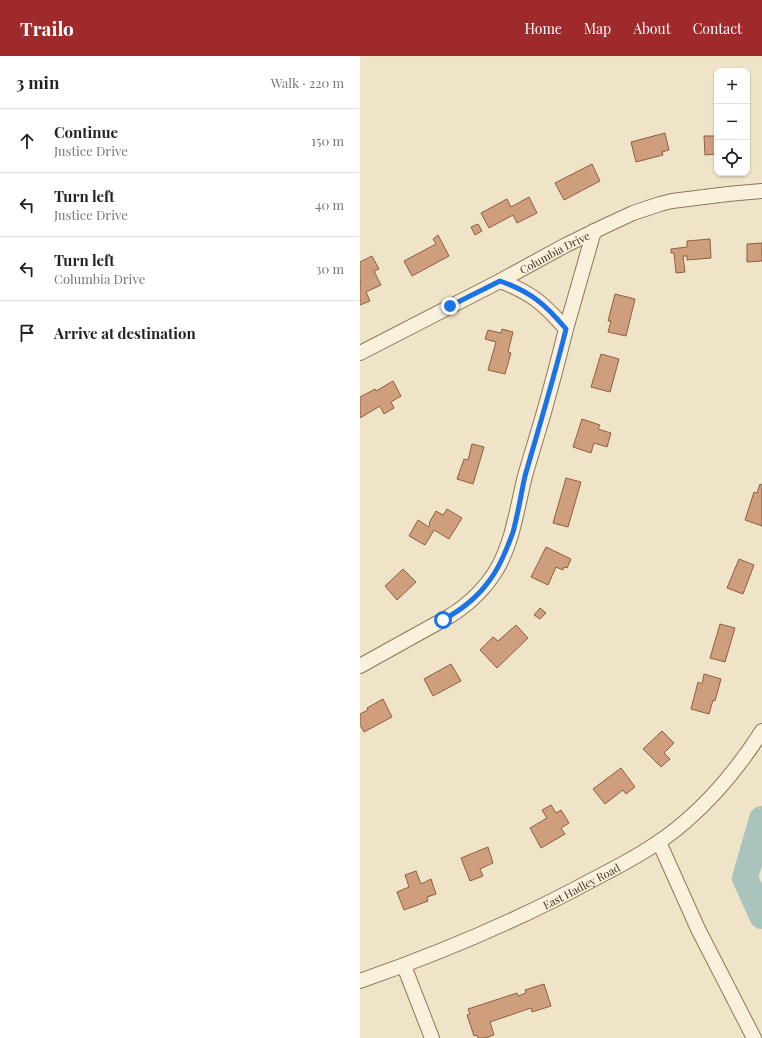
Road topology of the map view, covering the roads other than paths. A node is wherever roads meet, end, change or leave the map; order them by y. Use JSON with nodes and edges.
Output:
{"nodes":[{"id":1,"x":762,"y":191,"type":"edge"},
{"id":2,"x":594,"y":231,"type":"junction"},
{"id":3,"x":500,"y":281,"type":"junction"},
{"id":4,"x":566,"y":329,"type":"junction"},
{"id":5,"x":360,"y":353,"type":"edge"},
{"id":6,"x":360,"y":666,"type":"edge"},
{"id":7,"x":762,"y":731,"type":"edge"},
{"id":8,"x":659,"y":842,"type":"junction"},
{"id":9,"x":404,"y":966,"type":"junction"},
{"id":10,"x":360,"y":981,"type":"edge"},
{"id":11,"x":432,"y":1038,"type":"edge"},
{"id":12,"x":754,"y":1038,"type":"edge"}],
"edges":[{"from":1,"to":2,"type":"street","name":"Columbia Drive"},
{"from":2,"to":3,"type":"street","name":"Columbia Drive"},
{"from":2,"to":4,"type":"street"},
{"from":3,"to":4,"type":"street"},
{"from":3,"to":5,"type":"street","name":"Columbia Drive"},
{"from":4,"to":6,"type":"street"},
{"from":7,"to":8,"type":"street","name":"East Hadley Road"},
{"from":8,"to":9,"type":"street","name":"East Hadley Road"},
{"from":8,"to":12,"type":"street"},
{"from":9,"to":10,"type":"street","name":"East Hadley Road"},
{"from":9,"to":11,"type":"street"}]}
